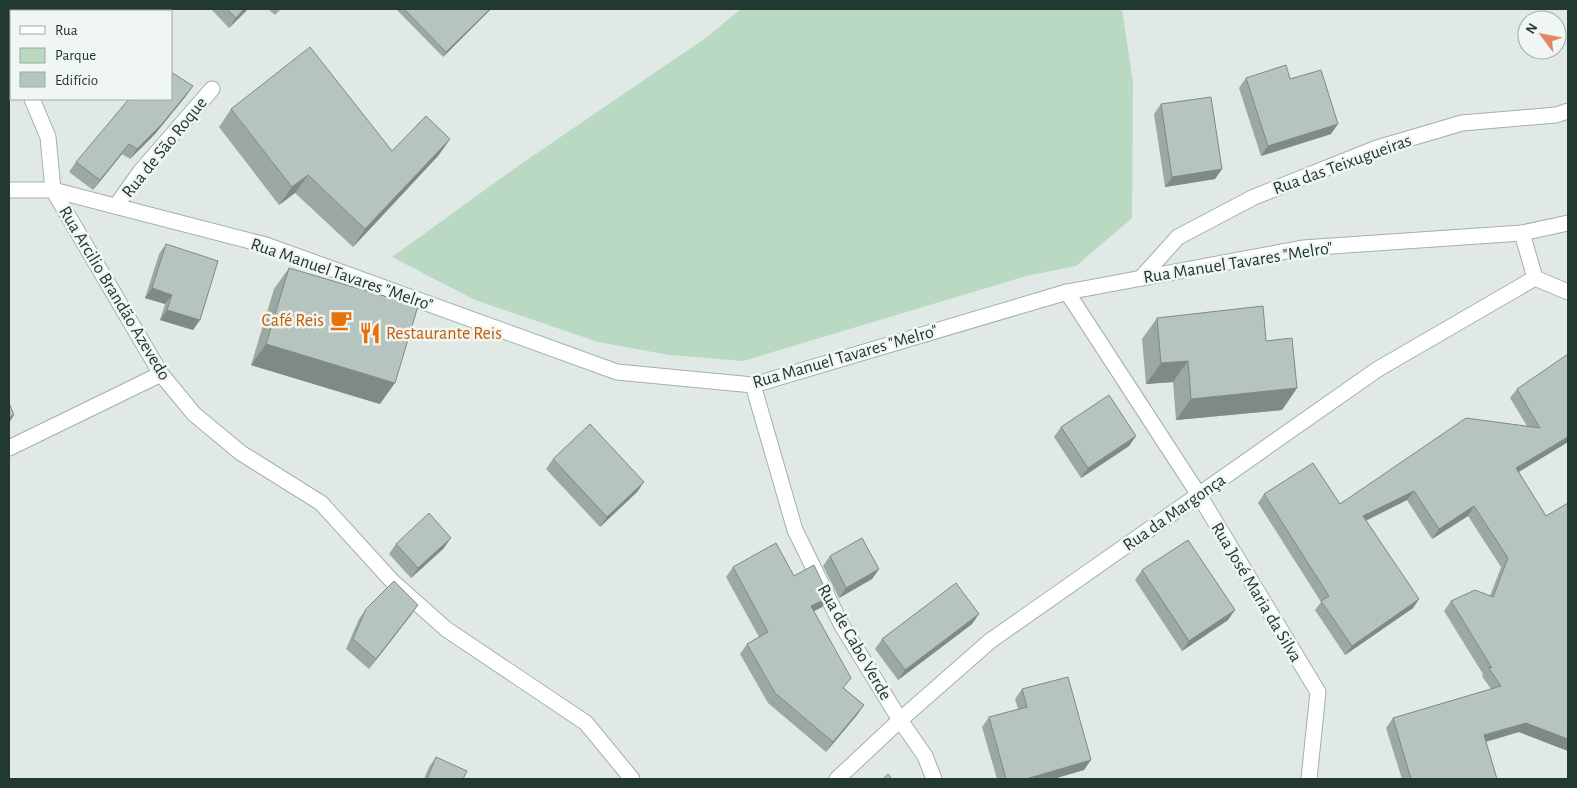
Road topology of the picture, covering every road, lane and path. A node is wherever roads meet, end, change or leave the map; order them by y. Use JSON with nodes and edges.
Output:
{"nodes":[{"id":1,"x":212,"y":88,"type":"dead end"},
{"id":2,"x":32,"y":100,"type":"edge"},
{"id":3,"x":1568,"y":112,"type":"edge"},
{"id":4,"x":9,"y":190,"type":"edge"},
{"id":5,"x":53,"y":190,"type":"junction"},
{"id":6,"x":116,"y":206,"type":"junction"},
{"id":7,"x":1568,"y":223,"type":"edge"},
{"id":8,"x":1522,"y":233,"type":"junction"},
{"id":9,"x":1141,"y":278,"type":"junction"},
{"id":10,"x":1535,"y":278,"type":"junction"},
{"id":11,"x":1068,"y":292,"type":"junction"},
{"id":12,"x":1568,"y":292,"type":"edge"},
{"id":13,"x":161,"y":374,"type":"junction"},
{"id":14,"x":753,"y":385,"type":"junction"},
{"id":15,"x":9,"y":448,"type":"edge"},
{"id":16,"x":1198,"y":495,"type":"junction"},
{"id":17,"x":900,"y":720,"type":"junction"},
{"id":18,"x":632,"y":779,"type":"edge"},
{"id":19,"x":837,"y":779,"type":"edge"},
{"id":20,"x":934,"y":779,"type":"edge"},
{"id":21,"x":1309,"y":779,"type":"edge"}],
"edges":[{"from":1,"to":6,"type":"street","name":"Rua de São Roque"},
{"from":2,"to":5,"type":"street"},
{"from":3,"to":9,"type":"street","name":"Rua das Teixugueiras"},
{"from":4,"to":5,"type":"street","name":"Rua Manuel Tavares \"Melro\""},
{"from":5,"to":6,"type":"street","name":"Rua Manuel Tavares \"Melro\""},
{"from":5,"to":13,"type":"street","name":"Rua Arcilio Brandão Azevedo"},
{"from":6,"to":14,"type":"street","name":"Rua Manuel Tavares \"Melro\""},
{"from":7,"to":8,"type":"street","name":"Rua Manuel Tavares \"Melro\""},
{"from":8,"to":9,"type":"street","name":"Rua Manuel Tavares \"Melro\""},
{"from":8,"to":10,"type":"street"},
{"from":9,"to":11,"type":"street","name":"Rua Manuel Tavares \"Melro\""},
{"from":10,"to":12,"type":"street"},
{"from":10,"to":16,"type":"street","name":"Rua da Margonça"},
{"from":11,"to":14,"type":"street","name":"Rua Manuel Tavares \"Melro\""},
{"from":11,"to":16,"type":"street","name":"Rua José Maria da Silva"},
{"from":13,"to":15,"type":"street"},
{"from":13,"to":18,"type":"street","name":"Rua Arcilio Brandão Azevedo"},
{"from":14,"to":17,"type":"street","name":"Rua de Cabo Verde"},
{"from":16,"to":17,"type":"street","name":"Rua da Margonça"},
{"from":16,"to":21,"type":"street","name":"Rua José Maria da Silva"},
{"from":17,"to":19,"type":"street","name":"Rua da Margonça"},
{"from":17,"to":20,"type":"street","name":"Rua de Cabo Verde"}]}
